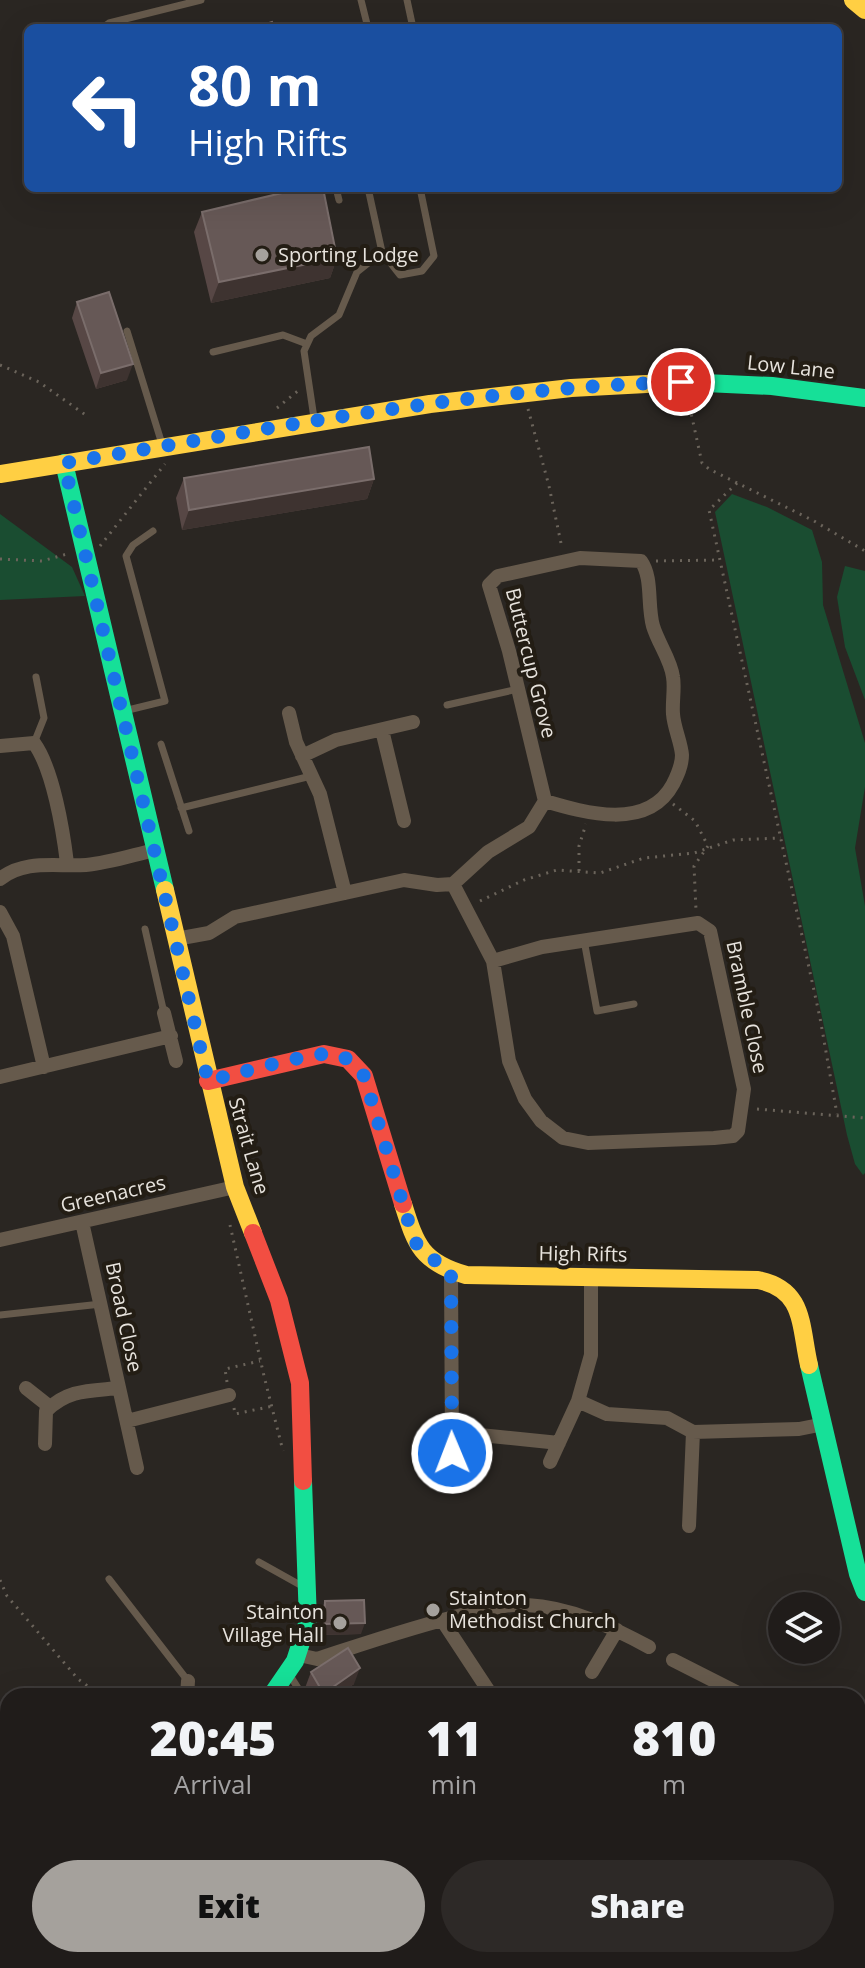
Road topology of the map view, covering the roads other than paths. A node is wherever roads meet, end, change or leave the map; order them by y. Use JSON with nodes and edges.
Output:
{"nodes":[{"id":1,"x":201,"y":0,"type":"edge"},
{"id":2,"x":361,"y":0,"type":"edge"},
{"id":3,"x":407,"y":0,"type":"edge"},
{"id":4,"x":853,"y":0,"type":"edge"},
{"id":5,"x":865,"y":10,"type":"edge"},
{"id":6,"x":108,"y":24,"type":"edge"},
{"id":7,"x":367,"y":24,"type":"edge"},
{"id":8,"x":412,"y":24,"type":"edge"},
{"id":9,"x":337,"y":192,"type":"edge"},
{"id":10,"x":369,"y":192,"type":"edge"},
{"id":11,"x":421,"y":192,"type":"edge"},
{"id":12,"x":339,"y":200,"type":"dead end"},
{"id":13,"x":382,"y":252,"type":"junction"},
{"id":14,"x":127,"y":331,"type":"dead end"},
{"id":15,"x":307,"y":344,"type":"junction"},
{"id":16,"x":213,"y":352,"type":"dead end"},
{"id":17,"x":865,"y":398,"type":"edge"},
{"id":18,"x":315,"y":420,"type":"junction"},
{"id":19,"x":165,"y":454,"type":"junction"},
{"id":20,"x":64,"y":463,"type":"junction"},
{"id":21,"x":0,"y":474,"type":"edge"},
{"id":22,"x":153,"y":531,"type":"dead end"},
{"id":23,"x":36,"y":677,"type":"dead end"},
{"id":24,"x":518,"y":689,"type":"junction"},
{"id":25,"x":447,"y":705,"type":"dead end"},
{"id":26,"x":123,"y":711,"type":"junction"},
{"id":27,"x":289,"y":713,"type":"dead end"},
{"id":28,"x":413,"y":722,"type":"dead end"},
{"id":29,"x":382,"y":730,"type":"junction"},
{"id":30,"x":34,"y":743,"type":"junction"},
{"id":31,"x":161,"y":744,"type":"dead end"},
{"id":32,"x":0,"y":746,"type":"edge"},
{"id":33,"x":302,"y":756,"type":"junction"},
{"id":34,"x":311,"y":776,"type":"junction"},
{"id":35,"x":545,"y":801,"type":"junction"},
{"id":36,"x":181,"y":808,"type":"junction"},
{"id":37,"x":404,"y":821,"type":"dead end"},
{"id":38,"x":189,"y":831,"type":"dead end"},
{"id":39,"x":155,"y":850,"type":"junction"},
{"id":40,"x":67,"y":863,"type":"junction"},
{"id":41,"x":0,"y":879,"type":"edge"},
{"id":42,"x":453,"y":884,"type":"junction"},
{"id":43,"x":345,"y":893,"type":"junction"},
{"id":44,"x":0,"y":912,"type":"edge"},
{"id":45,"x":145,"y":929,"type":"dead end"},
{"id":46,"x":176,"y":939,"type":"junction"},
{"id":47,"x":584,"y":940,"type":"junction"},
{"id":48,"x":493,"y":961,"type":"junction"},
{"id":49,"x":634,"y":1004,"type":"dead end"},
{"id":50,"x":164,"y":1013,"type":"joint"},
{"id":51,"x":171,"y":1036,"type":"junction"},
{"id":52,"x":176,"y":1061,"type":"dead end"},
{"id":53,"x":44,"y":1067,"type":"junction"},
{"id":54,"x":0,"y":1077,"type":"edge"},
{"id":55,"x":208,"y":1081,"type":"junction"},
{"id":56,"x":235,"y":1187,"type":"junction"},
{"id":57,"x":82,"y":1222,"type":"junction"},
{"id":58,"x":0,"y":1240,"type":"edge"},
{"id":59,"x":451,"y":1271,"type":"junction"},
{"id":60,"x":591,"y":1276,"type":"junction"},
{"id":61,"x":101,"y":1304,"type":"junction"},
{"id":62,"x":0,"y":1315,"type":"edge"},
{"id":63,"x":26,"y":1388,"type":"dead end"},
{"id":64,"x":119,"y":1388,"type":"junction"},
{"id":65,"x":229,"y":1395,"type":"dead end"},
{"id":66,"x":578,"y":1401,"type":"junction"},
{"id":67,"x":50,"y":1407,"type":"junction"},
{"id":68,"x":127,"y":1421,"type":"junction"},
{"id":69,"x":824,"y":1424,"type":"junction"},
{"id":70,"x":451,"y":1432,"type":"junction"},
{"id":71,"x":693,"y":1432,"type":"junction"},
{"id":72,"x":559,"y":1443,"type":"junction"},
{"id":73,"x":45,"y":1444,"type":"dead end"},
{"id":74,"x":452,"y":1453,"type":"dead end"},
{"id":75,"x":550,"y":1462,"type":"dead end"},
{"id":76,"x":137,"y":1468,"type":"dead end"},
{"id":77,"x":689,"y":1526,"type":"dead end"},
{"id":78,"x":259,"y":1562,"type":"dead end"},
{"id":79,"x":109,"y":1579,"type":"dead end"},
{"id":80,"x":307,"y":1590,"type":"junction"},
{"id":81,"x":865,"y":1592,"type":"edge"},
{"id":82,"x":442,"y":1620,"type":"junction"},
{"id":83,"x":617,"y":1630,"type":"junction"},
{"id":84,"x":649,"y":1647,"type":"dead end"},
{"id":85,"x":299,"y":1655,"type":"junction"},
{"id":86,"x":673,"y":1660,"type":"dead end"},
{"id":87,"x":592,"y":1672,"type":"dead end"},
{"id":88,"x":288,"y":1673,"type":"junction"},
{"id":89,"x":187,"y":1688,"type":"edge"},
{"id":90,"x":277,"y":1688,"type":"edge"},
{"id":91,"x":298,"y":1688,"type":"edge"},
{"id":92,"x":487,"y":1688,"type":"edge"},
{"id":93,"x":728,"y":1688,"type":"edge"}],
"edges":[{"from":1,"to":6,"type":"lane"},
{"from":2,"to":7,"type":"lane"},
{"from":3,"to":8,"type":"lane"},
{"from":4,"to":5,"type":"main road"},
{"from":9,"to":12,"type":"lane"},
{"from":10,"to":13,"type":"lane"},
{"from":11,"to":13,"type":"lane"},
{"from":13,"to":15,"type":"lane"},
{"from":14,"to":19,"type":"lane"},
{"from":15,"to":16,"type":"lane"},
{"from":15,"to":18,"type":"lane"},
{"from":17,"to":18,"type":"main road","name":"Low Lane"},
{"from":18,"to":19,"type":"main road","name":"Low Lane"},
{"from":19,"to":20,"type":"main road","name":"Low Lane"},
{"from":20,"to":21,"type":"main road","name":"Low Lane"},
{"from":20,"to":26,"type":"main road","name":"Strait Lane"},
{"from":22,"to":26,"type":"lane"},
{"from":23,"to":30,"type":"lane"},
{"from":24,"to":25,"type":"lane"},
{"from":24,"to":35,"type":"street","name":"Buttercup Grove"},
{"from":24,"to":35,"type":"street","name":"Buttercup Grove"},
{"from":26,"to":39,"type":"main road","name":"Strait Lane"},
{"from":27,"to":33,"type":"street"},
{"from":28,"to":29,"type":"street"},
{"from":29,"to":33,"type":"street"},
{"from":29,"to":37,"type":"street"},
{"from":30,"to":32,"type":"street"},
{"from":30,"to":40,"type":"street"},
{"from":31,"to":36,"type":"lane"},
{"from":33,"to":34,"type":"street"},
{"from":34,"to":36,"type":"lane"},
{"from":34,"to":43,"type":"street"},
{"from":35,"to":42,"type":"street"},
{"from":36,"to":38,"type":"lane"},
{"from":39,"to":40,"type":"street"},
{"from":39,"to":46,"type":"main road","name":"Strait Lane"},
{"from":40,"to":41,"type":"street"},
{"from":42,"to":43,"type":"street"},
{"from":42,"to":48,"type":"street"},
{"from":43,"to":46,"type":"street"},
{"from":44,"to":53,"type":"street"},
{"from":45,"to":50,"type":"lane"},
{"from":46,"to":55,"type":"main road","name":"Strait Lane"},
{"from":47,"to":48,"type":"street"},
{"from":47,"to":48,"type":"street","name":"Bramble Close"},
{"from":47,"to":49,"type":"lane"},
{"from":50,"to":51,"type":"street"},
{"from":51,"to":52,"type":"street"},
{"from":51,"to":53,"type":"street"},
{"from":53,"to":54,"type":"street"},
{"from":55,"to":56,"type":"main road","name":"Strait Lane"},
{"from":55,"to":59,"type":"main road"},
{"from":56,"to":57,"type":"street","name":"Greenacres"},
{"from":56,"to":80,"type":"main road","name":"Strait Lane"},
{"from":57,"to":58,"type":"street","name":"Greenacres"},
{"from":57,"to":61,"type":"street","name":"Broad Close"},
{"from":59,"to":60,"type":"main road","name":"High Rifts"},
{"from":59,"to":70,"type":"street"},
{"from":60,"to":66,"type":"street"},
{"from":60,"to":69,"type":"main road","name":"High Rifts"},
{"from":61,"to":62,"type":"lane"},
{"from":61,"to":64,"type":"street","name":"Broad Close"},
{"from":63,"to":67,"type":"street"},
{"from":64,"to":67,"type":"street"},
{"from":64,"to":68,"type":"street","name":"Broad Close"},
{"from":65,"to":68,"type":"street"},
{"from":66,"to":71,"type":"street"},
{"from":66,"to":72,"type":"street"},
{"from":67,"to":73,"type":"street"},
{"from":68,"to":76,"type":"street","name":"Broad Close"},
{"from":69,"to":71,"type":"street"},
{"from":69,"to":81,"type":"main road","name":"High Rifts"},
{"from":70,"to":72,"type":"street"},
{"from":70,"to":74,"type":"street"},
{"from":71,"to":77,"type":"street"},
{"from":72,"to":75,"type":"street"},
{"from":78,"to":80,"type":"lane"},
{"from":79,"to":89,"type":"lane"},
{"from":80,"to":85,"type":"main road","name":"Strait Lane"},
{"from":82,"to":83,"type":"street"},
{"from":82,"to":85,"type":"street"},
{"from":82,"to":92,"type":"street"},
{"from":83,"to":84,"type":"street"},
{"from":83,"to":87,"type":"street"},
{"from":85,"to":88,"type":"main road","name":"Strait Lane"},
{"from":86,"to":93,"type":"street"},
{"from":88,"to":90,"type":"main road","name":"Strait Lane"},
{"from":88,"to":91,"type":"lane"}]}
